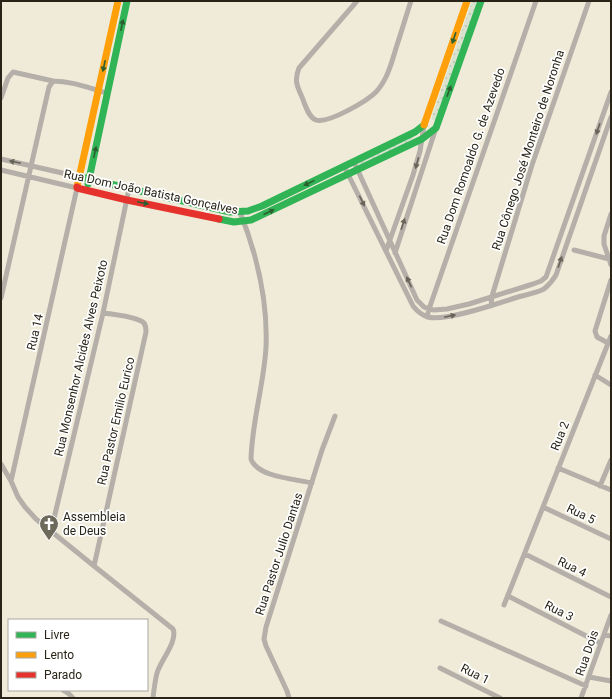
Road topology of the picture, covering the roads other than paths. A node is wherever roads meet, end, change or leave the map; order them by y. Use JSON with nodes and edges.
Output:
{"nodes":[{"id":1,"x":118,"y":1,"type":"edge"},
{"id":2,"x":127,"y":1,"type":"edge"},
{"id":3,"x":357,"y":1,"type":"edge"},
{"id":4,"x":412,"y":1,"type":"edge"},
{"id":5,"x":467,"y":1,"type":"edge"},
{"id":6,"x":481,"y":1,"type":"edge"},
{"id":7,"x":536,"y":1,"type":"edge"},
{"id":8,"x":589,"y":1,"type":"edge"},
{"id":9,"x":53,"y":81,"type":"junction"},
{"id":10,"x":99,"y":91,"type":"junction"},
{"id":11,"x":611,"y":92,"type":"edge"},
{"id":12,"x":107,"y":93,"type":"junction"},
{"id":13,"x":1,"y":98,"type":"edge"},
{"id":14,"x":611,"y":117,"type":"edge"},
{"id":15,"x":424,"y":125,"type":"junction"},
{"id":16,"x":436,"y":128,"type":"junction"},
{"id":17,"x":422,"y":139,"type":"junction"},
{"id":18,"x":1,"y":159,"type":"edge"},
{"id":19,"x":354,"y":162,"type":"junction"},
{"id":20,"x":32,"y":165,"type":"junction"},
{"id":21,"x":344,"y":166,"type":"junction"},
{"id":22,"x":1,"y":170,"type":"edge"},
{"id":23,"x":358,"y":170,"type":"junction"},
{"id":24,"x":348,"y":174,"type":"junction"},
{"id":25,"x":28,"y":177,"type":"junction"},
{"id":26,"x":80,"y":177,"type":"junction"},
{"id":27,"x":89,"y":179,"type":"junction"},
{"id":28,"x":77,"y":188,"type":"junction"},
{"id":29,"x":129,"y":189,"type":"junction"},
{"id":30,"x":87,"y":190,"type":"junction"},
{"id":31,"x":126,"y":200,"type":"junction"},
{"id":32,"x":240,"y":212,"type":"junction"},
{"id":33,"x":611,"y":214,"type":"edge"},
{"id":34,"x":244,"y":222,"type":"junction"},
{"id":35,"x":390,"y":240,"type":"junction"},
{"id":36,"x":574,"y":250,"type":"dead end"},
{"id":37,"x":386,"y":251,"type":"junction"},
{"id":38,"x":395,"y":252,"type":"junction"},
{"id":39,"x":609,"y":259,"type":"junction"},
{"id":40,"x":392,"y":261,"type":"junction"},
{"id":41,"x":611,"y":265,"type":"edge"},
{"id":42,"x":611,"y":280,"type":"edge"},
{"id":43,"x":492,"y":296,"type":"junction"},
{"id":44,"x":1,"y":298,"type":"edge"},
{"id":45,"x":491,"y":306,"type":"junction"},
{"id":46,"x":429,"y":309,"type":"junction"},
{"id":47,"x":103,"y":312,"type":"junction"},
{"id":48,"x":427,"y":317,"type":"junction"},
{"id":49,"x":611,"y":336,"type":"edge"},
{"id":50,"x":608,"y":343,"type":"junction"},
{"id":51,"x":595,"y":375,"type":"junction"},
{"id":52,"x":611,"y":385,"type":"edge"},
{"id":53,"x":335,"y":416,"type":"dead end"},
{"id":54,"x":611,"y":460,"type":"edge"},
{"id":55,"x":1,"y":464,"type":"edge"},
{"id":56,"x":558,"y":468,"type":"junction"},
{"id":57,"x":11,"y":481,"type":"junction"},
{"id":58,"x":312,"y":483,"type":"junction"},
{"id":59,"x":600,"y":486,"type":"junction"},
{"id":60,"x":611,"y":490,"type":"edge"},
{"id":61,"x":543,"y":507,"type":"junction"},
{"id":62,"x":51,"y":531,"type":"junction"},
{"id":63,"x":611,"y":539,"type":"edge"},
{"id":64,"x":524,"y":554,"type":"junction"},
{"id":65,"x":94,"y":566,"type":"junction"},
{"id":66,"x":508,"y":596,"type":"junction"},
{"id":67,"x":611,"y":597,"type":"edge"},
{"id":68,"x":504,"y":604,"type":"dead end"},
{"id":69,"x":611,"y":615,"type":"edge"},
{"id":70,"x":441,"y":621,"type":"dead end"},
{"id":71,"x":604,"y":635,"type":"junction"},
{"id":72,"x":611,"y":636,"type":"edge"},
{"id":73,"x":600,"y":643,"type":"junction"},
{"id":74,"x":440,"y":668,"type":"dead end"},
{"id":75,"x":589,"y":677,"type":"junction"},
{"id":76,"x":611,"y":681,"type":"edge"},
{"id":77,"x":586,"y":686,"type":"junction"},
{"id":78,"x":65,"y":691,"type":"edge"},
{"id":79,"x":73,"y":698,"type":"edge"},
{"id":80,"x":153,"y":698,"type":"edge"},
{"id":81,"x":289,"y":698,"type":"edge"},
{"id":82,"x":500,"y":698,"type":"edge"},
{"id":83,"x":581,"y":698,"type":"edge"}],
"edges":[{"from":1,"to":10,"type":"street","one_way":true},
{"from":12,"to":2,"type":"street","one_way":true},
{"from":3,"to":4,"type":"street"},
{"from":5,"to":15,"type":"street","one_way":true},
{"from":16,"to":6,"type":"street","one_way":true},
{"from":7,"to":46,"type":"street","name":"Rua Dom Romoaldo G. de Azevedo"},
{"from":8,"to":43,"type":"street","name":"Rua Cônego José Monteiro de Noronha"},
{"from":9,"to":10,"type":"street"},
{"from":9,"to":13,"type":"street"},
{"from":9,"to":20,"type":"street"},
{"from":10,"to":12,"type":"street"},
{"from":10,"to":26,"type":"street"},
{"from":11,"to":43,"type":"street","one_way":true},
{"from":27,"to":12,"type":"street","one_way":true},
{"from":45,"to":14,"type":"street","one_way":true},
{"from":15,"to":17,"type":"street"},
{"from":15,"to":19,"type":"street","name":"Rua Dom João Batista Gonçalves"},
{"from":16,"to":17,"type":"street","name":"Rua Dom João Batista Gonçalves"},
{"from":38,"to":16,"type":"street","one_way":true},
{"from":17,"to":23,"type":"street","name":"Rua Dom João Batista Gonçalves"},
{"from":17,"to":35,"type":"street","one_way":true},
{"from":20,"to":18,"type":"street","name":"Rua Dom João Batista Gonçalves","one_way":true},
{"from":19,"to":21,"type":"street","name":"Rua Dom João Batista Gonçalves"},
{"from":19,"to":23,"type":"street"},
{"from":20,"to":25,"type":"street"},
{"from":20,"to":26,"type":"street","name":"Rua Dom João Batista Gonçalves"},
{"from":21,"to":24,"type":"street"},
{"from":21,"to":32,"type":"street","name":"Rua Dom João Batista Gonçalves","one_way":true},
{"from":22,"to":25,"type":"street","name":"Rua Dom João Batista Gonçalves"},
{"from":23,"to":24,"type":"street","name":"Rua Dom João Batista Gonçalves"},
{"from":23,"to":35,"type":"street"},
{"from":34,"to":24,"type":"street","name":"Rua Dom João Batista Gonçalves","one_way":true},
{"from":24,"to":37,"type":"street","one_way":true},
{"from":25,"to":28,"type":"street","name":"Rua Dom João Batista Gonçalves"},
{"from":25,"to":44,"type":"street"},
{"from":26,"to":27,"type":"street","name":"Rua Dom João Batista Gonçalves"},
{"from":26,"to":28,"type":"street"},
{"from":27,"to":29,"type":"street","name":"Rua Dom João Batista Gonçalves"},
{"from":27,"to":30,"type":"street"},
{"from":28,"to":30,"type":"street","name":"Rua Dom João Batista Gonçalves"},
{"from":28,"to":57,"type":"street","name":"Rua 14"},
{"from":29,"to":31,"type":"street","name":"Rua Monsenhor Alcides Alves Peixoto"},
{"from":29,"to":32,"type":"street","name":"Rua Dom João Batista Gonçalves"},
{"from":30,"to":31,"type":"street","name":"Rua Dom João Batista Gonçalves"},
{"from":31,"to":34,"type":"street","name":"Rua Dom João Batista Gonçalves","one_way":true},
{"from":31,"to":47,"type":"street","name":"Rua Monsenhor Alcides Alves Peixoto"},
{"from":32,"to":34,"type":"street"},
{"from":33,"to":39,"type":"street"},
{"from":34,"to":58,"type":"street"},
{"from":35,"to":37,"type":"street"},
{"from":35,"to":38,"type":"street"},
{"from":36,"to":39,"type":"street"},
{"from":37,"to":40,"type":"street"},
{"from":38,"to":40,"type":"street"},
{"from":46,"to":38,"type":"street","one_way":true},
{"from":39,"to":41,"type":"street"},
{"from":40,"to":48,"type":"street"},
{"from":42,"to":50,"type":"street"},
{"from":43,"to":45,"type":"street","name":"Rua Cônego José Monteiro de Noronha"},
{"from":43,"to":46,"type":"street"},
{"from":48,"to":45,"type":"street","one_way":true},
{"from":46,"to":48,"type":"street","name":"Rua Dom Romoaldo G. de Azevedo"},
{"from":47,"to":62,"type":"street","name":"Rua Monsenhor Alcides Alves Peixoto"},
{"from":47,"to":65,"type":"street","name":"Rua Pastor Emilio Eurico"},
{"from":49,"to":50,"type":"street"},
{"from":50,"to":51,"type":"street","name":"Rua 2"},
{"from":51,"to":52,"type":"street"},
{"from":51,"to":56,"type":"street","name":"Rua 2"},
{"from":53,"to":58,"type":"street","name":"Rua Pastor Julio Dantas"},
{"from":54,"to":59,"type":"street"},
{"from":55,"to":57,"type":"street"},
{"from":56,"to":59,"type":"street"},
{"from":56,"to":61,"type":"street","name":"Rua 2"},
{"from":57,"to":62,"type":"street"},
{"from":58,"to":81,"type":"street","name":"Rua Pastor Julio Dantas"},
{"from":59,"to":60,"type":"street"},
{"from":61,"to":63,"type":"street","name":"Rua 5"},
{"from":61,"to":64,"type":"street","name":"Rua 2"},
{"from":62,"to":65,"type":"street"},
{"from":64,"to":66,"type":"street","name":"Rua 2"},
{"from":64,"to":67,"type":"street","name":"Rua 4"},
{"from":65,"to":80,"type":"street"},
{"from":66,"to":68,"type":"street","name":"Rua 2"},
{"from":66,"to":73,"type":"street","name":"Rua 3"},
{"from":69,"to":71,"type":"street","name":"Rua Dois"},
{"from":70,"to":77,"type":"street"},
{"from":71,"to":72,"type":"street"},
{"from":71,"to":73,"type":"street","name":"Rua Dois"},
{"from":73,"to":75,"type":"street","name":"Rua Dois"},
{"from":74,"to":82,"type":"street","name":"Rua 1"},
{"from":75,"to":76,"type":"street"},
{"from":75,"to":77,"type":"street","name":"Rua Dois"},
{"from":77,"to":83,"type":"street","name":"Rua Dois"},
{"from":78,"to":79,"type":"street"}]}
